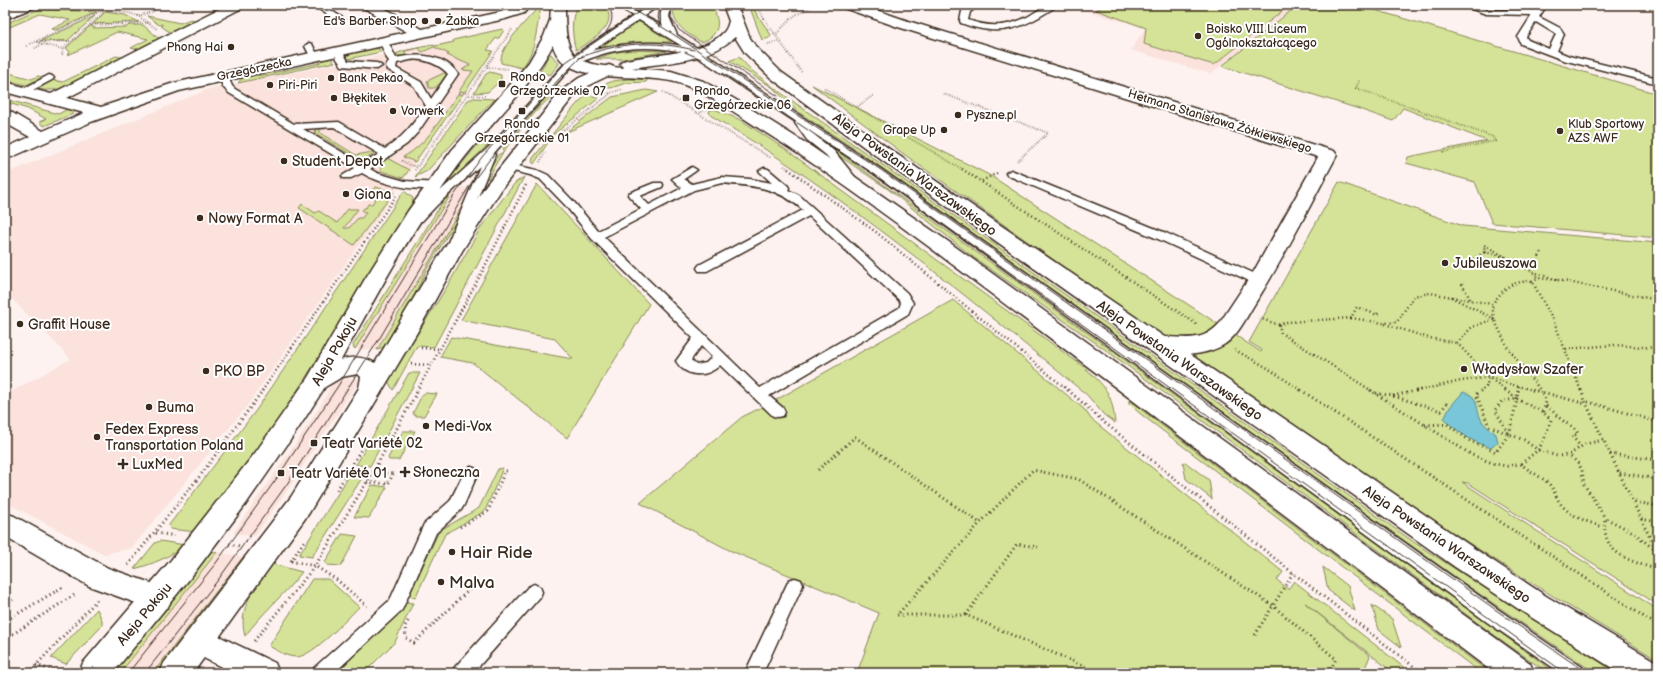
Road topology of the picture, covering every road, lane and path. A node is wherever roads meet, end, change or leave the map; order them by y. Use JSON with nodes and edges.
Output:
{"nodes":[{"id":1,"x":28,"y":5,"type":"edge"},
{"id":2,"x":114,"y":5,"type":"edge"},
{"id":3,"x":160,"y":5,"type":"edge"},
{"id":4,"x":237,"y":5,"type":"edge"},
{"id":5,"x":317,"y":5,"type":"edge"},
{"id":6,"x":368,"y":5,"type":"edge"},
{"id":7,"x":614,"y":5,"type":"edge"},
{"id":8,"x":618,"y":5,"type":"edge"},
{"id":9,"x":655,"y":5,"type":"edge"},
{"id":10,"x":667,"y":5,"type":"edge"},
{"id":11,"x":757,"y":5,"type":"edge"},
{"id":12,"x":814,"y":5,"type":"edge"},
{"id":13,"x":849,"y":5,"type":"edge"},
{"id":14,"x":975,"y":5,"type":"edge"},
{"id":15,"x":1053,"y":5,"type":"edge"},
{"id":16,"x":1465,"y":5,"type":"edge"},
{"id":17,"x":42,"y":6,"type":"dead end"},
{"id":18,"x":104,"y":10,"type":"junction"},
{"id":19,"x":559,"y":10,"type":"edge"},
{"id":20,"x":733,"y":11,"type":"edge"},
{"id":21,"x":1538,"y":12,"type":"edge"},
{"id":22,"x":518,"y":14,"type":"edge"},
{"id":23,"x":5,"y":15,"type":"edge"},
{"id":24,"x":138,"y":16,"type":"junction"},
{"id":25,"x":638,"y":16,"type":"junction"},
{"id":26,"x":340,"y":19,"type":"dead end"},
{"id":27,"x":149,"y":23,"type":"junction"},
{"id":28,"x":89,"y":25,"type":"junction"},
{"id":29,"x":613,"y":32,"type":"junction"},
{"id":30,"x":421,"y":34,"type":"junction"},
{"id":31,"x":676,"y":39,"type":"junction"},
{"id":32,"x":169,"y":40,"type":"junction"},
{"id":33,"x":71,"y":41,"type":"junction"},
{"id":34,"x":779,"y":41,"type":"dead end"},
{"id":35,"x":36,"y":42,"type":"junction"},
{"id":36,"x":384,"y":42,"type":"junction"},
{"id":37,"x":43,"y":44,"type":"junction"},
{"id":38,"x":26,"y":46,"type":"dead end"},
{"id":39,"x":763,"y":46,"type":"dead end"},
{"id":40,"x":35,"y":48,"type":"dead end"},
{"id":41,"x":63,"y":49,"type":"junction"},
{"id":42,"x":338,"y":51,"type":"junction"},
{"id":43,"x":1552,"y":52,"type":"junction"},
{"id":44,"x":62,"y":55,"type":"dead end"},
{"id":45,"x":700,"y":55,"type":"junction"},
{"id":46,"x":394,"y":61,"type":"junction"},
{"id":47,"x":570,"y":64,"type":"junction"},
{"id":48,"x":377,"y":66,"type":"dead end"},
{"id":49,"x":487,"y":67,"type":"junction"},
{"id":50,"x":514,"y":70,"type":"dead end"},
{"id":51,"x":609,"y":70,"type":"junction"},
{"id":52,"x":224,"y":76,"type":"junction"},
{"id":53,"x":49,"y":78,"type":"dead end"},
{"id":54,"x":1359,"y":81,"type":"dead end"},
{"id":55,"x":1658,"y":82,"type":"edge"},
{"id":56,"x":5,"y":87,"type":"edge"},
{"id":57,"x":626,"y":88,"type":"dead end"},
{"id":58,"x":659,"y":90,"type":"dead end"},
{"id":59,"x":22,"y":92,"type":"junction"},
{"id":60,"x":598,"y":92,"type":"dead end"},
{"id":61,"x":610,"y":93,"type":"junction"},
{"id":62,"x":944,"y":94,"type":"dead end"},
{"id":63,"x":874,"y":95,"type":"dead end"},
{"id":64,"x":52,"y":100,"type":"junction"},
{"id":65,"x":430,"y":106,"type":"junction"},
{"id":66,"x":858,"y":106,"type":"dead end"},
{"id":67,"x":100,"y":112,"type":"junction"},
{"id":68,"x":5,"y":116,"type":"edge"},
{"id":69,"x":796,"y":117,"type":"junction"},
{"id":70,"x":293,"y":127,"type":"junction"},
{"id":71,"x":556,"y":135,"type":"dead end"},
{"id":72,"x":42,"y":137,"type":"junction"},
{"id":73,"x":493,"y":149,"type":"junction"},
{"id":74,"x":547,"y":149,"type":"dead end"},
{"id":75,"x":1443,"y":152,"type":"dead end"},
{"id":76,"x":385,"y":153,"type":"junction"},
{"id":77,"x":5,"y":155,"type":"edge"},
{"id":78,"x":509,"y":167,"type":"junction"},
{"id":79,"x":536,"y":168,"type":"dead end"},
{"id":80,"x":362,"y":169,"type":"junction"},
{"id":81,"x":692,"y":170,"type":"dead end"},
{"id":82,"x":1008,"y":170,"type":"junction"},
{"id":83,"x":764,"y":171,"type":"dead end"},
{"id":84,"x":347,"y":176,"type":"dead end"},
{"id":85,"x":982,"y":181,"type":"dead end"},
{"id":86,"x":404,"y":184,"type":"junction"},
{"id":87,"x":526,"y":184,"type":"dead end"},
{"id":88,"x":435,"y":185,"type":"junction"},
{"id":89,"x":658,"y":185,"type":"dead end"},
{"id":90,"x":857,"y":186,"type":"junction"},
{"id":91,"x":690,"y":188,"type":"junction"},
{"id":92,"x":795,"y":197,"type":"junction"},
{"id":93,"x":648,"y":210,"type":"junction"},
{"id":94,"x":810,"y":211,"type":"junction"},
{"id":95,"x":596,"y":236,"type":"junction"},
{"id":96,"x":397,"y":243,"type":"junction"},
{"id":97,"x":452,"y":251,"type":"junction"},
{"id":98,"x":1485,"y":252,"type":"junction"},
{"id":99,"x":1541,"y":252,"type":"dead end"},
{"id":100,"x":1505,"y":257,"type":"junction"},
{"id":101,"x":1473,"y":259,"type":"dead end"},
{"id":102,"x":703,"y":268,"type":"dead end"},
{"id":103,"x":1534,"y":272,"type":"junction"},
{"id":104,"x":1538,"y":278,"type":"junction"},
{"id":105,"x":1558,"y":280,"type":"junction"},
{"id":106,"x":1260,"y":281,"type":"junction"},
{"id":107,"x":1532,"y":281,"type":"junction"},
{"id":108,"x":1462,"y":284,"type":"dead end"},
{"id":109,"x":1447,"y":295,"type":"junction"},
{"id":110,"x":1470,"y":300,"type":"junction"},
{"id":111,"x":1658,"y":300,"type":"edge"},
{"id":112,"x":1492,"y":304,"type":"junction"},
{"id":113,"x":1658,"y":305,"type":"edge"},
{"id":114,"x":1378,"y":313,"type":"dead end"},
{"id":115,"x":1259,"y":318,"type":"dead end"},
{"id":116,"x":1351,"y":318,"type":"junction"},
{"id":117,"x":1494,"y":318,"type":"junction"},
{"id":118,"x":1383,"y":323,"type":"junction"},
{"id":119,"x":1279,"y":325,"type":"junction"},
{"id":120,"x":1658,"y":328,"type":"edge"},
{"id":121,"x":700,"y":338,"type":"junction"},
{"id":122,"x":1457,"y":343,"type":"junction"},
{"id":123,"x":1159,"y":345,"type":"junction"},
{"id":124,"x":1658,"y":348,"type":"edge"},
{"id":125,"x":1566,"y":349,"type":"junction"},
{"id":126,"x":720,"y":357,"type":"junction"},
{"id":127,"x":410,"y":364,"type":"dead end"},
{"id":128,"x":431,"y":365,"type":"junction"},
{"id":129,"x":1489,"y":377,"type":"junction"},
{"id":130,"x":314,"y":385,"type":"junction"},
{"id":131,"x":1520,"y":386,"type":"junction"},
{"id":132,"x":371,"y":389,"type":"junction"},
{"id":133,"x":1542,"y":392,"type":"junction"},
{"id":134,"x":1375,"y":393,"type":"junction"},
{"id":135,"x":759,"y":396,"type":"junction"},
{"id":136,"x":1393,"y":396,"type":"junction"},
{"id":137,"x":1517,"y":399,"type":"junction"},
{"id":138,"x":1446,"y":403,"type":"dead end"},
{"id":139,"x":1585,"y":403,"type":"junction"},
{"id":140,"x":1546,"y":406,"type":"junction"},
{"id":141,"x":778,"y":412,"type":"dead end"},
{"id":142,"x":1543,"y":412,"type":"junction"},
{"id":143,"x":1658,"y":422,"type":"edge"},
{"id":144,"x":1424,"y":426,"type":"junction"},
{"id":145,"x":1509,"y":434,"type":"junction"},
{"id":146,"x":1603,"y":440,"type":"junction"},
{"id":147,"x":1580,"y":446,"type":"junction"},
{"id":148,"x":1538,"y":450,"type":"junction"},
{"id":149,"x":1610,"y":454,"type":"junction"},
{"id":150,"x":1569,"y":456,"type":"junction"},
{"id":151,"x":1658,"y":460,"type":"edge"},
{"id":152,"x":1521,"y":464,"type":"junction"},
{"id":153,"x":350,"y":470,"type":"dead end"},
{"id":154,"x":818,"y":470,"type":"dead end"},
{"id":155,"x":510,"y":471,"type":"dead end"},
{"id":156,"x":373,"y":472,"type":"junction"},
{"id":157,"x":471,"y":473,"type":"dead end"},
{"id":158,"x":1620,"y":473,"type":"junction"},
{"id":159,"x":1658,"y":479,"type":"edge"},
{"id":160,"x":367,"y":482,"type":"junction"},
{"id":161,"x":1634,"y":502,"type":"junction"},
{"id":162,"x":1658,"y":506,"type":"edge"},
{"id":163,"x":1605,"y":518,"type":"junction"},
{"id":164,"x":1641,"y":519,"type":"junction"},
{"id":165,"x":980,"y":522,"type":"junction"},
{"id":166,"x":1658,"y":522,"type":"edge"},
{"id":167,"x":5,"y":524,"type":"edge"},
{"id":168,"x":1603,"y":527,"type":"junction"},
{"id":169,"x":455,"y":530,"type":"dead end"},
{"id":170,"x":156,"y":533,"type":"junction"},
{"id":171,"x":184,"y":537,"type":"dead end"},
{"id":172,"x":224,"y":544,"type":"dead end"},
{"id":173,"x":243,"y":547,"type":"dead end"},
{"id":174,"x":1038,"y":547,"type":"dead end"},
{"id":175,"x":1657,"y":552,"type":"edge"},
{"id":176,"x":283,"y":560,"type":"dead end"},
{"id":177,"x":315,"y":566,"type":"junction"},
{"id":178,"x":125,"y":568,"type":"dead end"},
{"id":179,"x":1658,"y":570,"type":"edge"},
{"id":180,"x":1292,"y":573,"type":"junction"},
{"id":181,"x":795,"y":585,"type":"dead end"},
{"id":182,"x":466,"y":586,"type":"dead end"},
{"id":183,"x":63,"y":587,"type":"dead end"},
{"id":184,"x":534,"y":592,"type":"dead end"},
{"id":185,"x":74,"y":595,"type":"dead end"},
{"id":186,"x":158,"y":598,"type":"junction"},
{"id":187,"x":13,"y":600,"type":"dead end"},
{"id":188,"x":93,"y":604,"type":"dead end"},
{"id":189,"x":5,"y":605,"type":"edge"},
{"id":190,"x":1272,"y":605,"type":"junction"},
{"id":191,"x":411,"y":614,"type":"dead end"},
{"id":192,"x":966,"y":615,"type":"junction"},
{"id":193,"x":381,"y":618,"type":"junction"},
{"id":194,"x":7,"y":620,"type":"dead end"},
{"id":195,"x":1255,"y":635,"type":"dead end"},
{"id":196,"x":5,"y":639,"type":"edge"},
{"id":197,"x":200,"y":641,"type":"junction"},
{"id":198,"x":251,"y":645,"type":"dead end"},
{"id":199,"x":36,"y":665,"type":"junction"},
{"id":200,"x":29,"y":673,"type":"edge"},
{"id":201,"x":60,"y":673,"type":"edge"},
{"id":202,"x":94,"y":673,"type":"edge"},
{"id":203,"x":175,"y":673,"type":"edge"},
{"id":204,"x":264,"y":673,"type":"edge"},
{"id":205,"x":321,"y":673,"type":"edge"},
{"id":206,"x":461,"y":673,"type":"edge"},
{"id":207,"x":754,"y":673,"type":"edge"},
{"id":208,"x":1080,"y":673,"type":"edge"},
{"id":209,"x":1329,"y":673,"type":"edge"},
{"id":210,"x":1422,"y":673,"type":"edge"},
{"id":211,"x":1519,"y":673,"type":"edge"},
{"id":212,"x":1576,"y":673,"type":"edge"},
{"id":213,"x":1647,"y":673,"type":"edge"}],
"edges":[{"from":1,"to":23,"type":"main road"},
{"from":2,"to":18,"type":"path"},
{"from":3,"to":24,"type":"path"},
{"from":4,"to":32,"type":"main road"},
{"from":5,"to":26,"type":"lane"},
{"from":6,"to":30,"type":"main road"},
{"from":7,"to":29,"type":"lane"},
{"from":8,"to":25,"type":"lane"},
{"from":9,"to":25,"type":"lane"},
{"from":10,"to":31,"type":"lane"},
{"from":11,"to":12,"type":"path"},
{"from":13,"to":106,"type":"main road","name":"Hetmana Stanisława Żółkiewskiego"},
{"from":14,"to":15,"type":"lane"},
{"from":16,"to":21,"type":"lane"},
{"from":17,"to":18,"type":"path"},
{"from":18,"to":24,"type":"path"},
{"from":18,"to":28,"type":"path"},
{"from":18,"to":35,"type":"path"},
{"from":19,"to":47,"type":"main road"},
{"from":19,"to":88,"type":"main road","name":"Aleja Pokoju"},
{"from":20,"to":45,"type":"main road"},
{"from":20,"to":123,"type":"main road","name":"Aleja Powstania Warszawskiego"},
{"from":21,"to":43,"type":"lane"},
{"from":21,"to":43,"type":"lane"},
{"from":22,"to":30,"type":"main road","name":"Grzegórzecka"},
{"from":22,"to":49,"type":"path"},
{"from":24,"to":27,"type":"path"},
{"from":25,"to":29,"type":"lane"},
{"from":25,"to":31,"type":"lane"},
{"from":27,"to":28,"type":"path"},
{"from":27,"to":32,"type":"path"},
{"from":28,"to":33,"type":"path"},
{"from":29,"to":47,"type":"lane"},
{"from":30,"to":36,"type":"main road","name":"Grzegórzecka"},
{"from":31,"to":45,"type":"lane"},
{"from":32,"to":64,"type":"main road"},
{"from":33,"to":35,"type":"path"},
{"from":33,"to":41,"type":"path"},
{"from":34,"to":39,"type":"path"},
{"from":35,"to":37,"type":"path"},
{"from":35,"to":38,"type":"path"},
{"from":36,"to":42,"type":"main road","name":"Grzegórzecka"},
{"from":36,"to":46,"type":"lane"},
{"from":37,"to":40,"type":"path"},
{"from":37,"to":41,"type":"path"},
{"from":41,"to":44,"type":"path"},
{"from":42,"to":48,"type":"lane"},
{"from":42,"to":52,"type":"main road","name":"Grzegórzecka"},
{"from":43,"to":55,"type":"lane"},
{"from":45,"to":47,"type":"lane"},
{"from":45,"to":51,"type":"main road"},
{"from":45,"to":69,"type":"lane"},
{"from":46,"to":65,"type":"lane"},
{"from":46,"to":65,"type":"lane"},
{"from":47,"to":51,"type":"main road"},
{"from":47,"to":73,"type":"lane"},
{"from":49,"to":50,"type":"path"},
{"from":49,"to":86,"type":"path"},
{"from":51,"to":78,"type":"main road"},
{"from":51,"to":90,"type":"main road"},
{"from":52,"to":67,"type":"main road","name":"Grzegórzecka"},
{"from":52,"to":70,"type":"lane"},
{"from":53,"to":59,"type":"lane"},
{"from":54,"to":75,"type":"path"},
{"from":56,"to":59,"type":"main road"},
{"from":57,"to":61,"type":"path"},
{"from":58,"to":180,"type":"path"},
{"from":59,"to":64,"type":"main road"},
{"from":60,"to":61,"type":"path"},
{"from":61,"to":71,"type":"path"},
{"from":62,"to":82,"type":"path"},
{"from":63,"to":66,"type":"path"},
{"from":64,"to":67,"type":"main road"},
{"from":65,"to":76,"type":"lane"},
{"from":67,"to":72,"type":"main road","name":"Grzegórzecka"},
{"from":68,"to":72,"type":"main road"},
{"from":69,"to":90,"type":"lane"},
{"from":69,"to":212,"type":"lane"},
{"from":70,"to":76,"type":"lane"},
{"from":70,"to":80,"type":"lane"},
{"from":72,"to":77,"type":"main road","name":"Grzegórzecka"},
{"from":73,"to":96,"type":"lane"},
{"from":73,"to":97,"type":"lane"},
{"from":74,"to":79,"type":"path"},
{"from":76,"to":80,"type":"lane"},
{"from":78,"to":95,"type":"lane"},
{"from":78,"to":97,"type":"main road"},
{"from":80,"to":84,"type":"lane"},
{"from":80,"to":86,"type":"lane"},
{"from":81,"to":91,"type":"lane"},
{"from":82,"to":85,"type":"path"},
{"from":82,"to":106,"type":"lane"},
{"from":83,"to":92,"type":"lane"},
{"from":86,"to":88,"type":"lane"},
{"from":86,"to":170,"type":"path"},
{"from":87,"to":128,"type":"path"},
{"from":88,"to":96,"type":"main road","name":"Aleja Pokoju"},
{"from":89,"to":93,"type":"lane"},
{"from":90,"to":211,"type":"main road"},
{"from":91,"to":92,"type":"lane"},
{"from":91,"to":93,"type":"lane"},
{"from":92,"to":94,"type":"lane"},
{"from":93,"to":95,"type":"lane"},
{"from":94,"to":102,"type":"lane"},
{"from":94,"to":135,"type":"lane"},
{"from":95,"to":121,"type":"lane"},
{"from":96,"to":130,"type":"main road","name":"Aleja Pokoju"},
{"from":97,"to":132,"type":"main road"},
{"from":98,"to":100,"type":"path"},
{"from":98,"to":100,"type":"path"},
{"from":98,"to":101,"type":"path"},
{"from":99,"to":103,"type":"path"},
{"from":100,"to":103,"type":"path"},
{"from":103,"to":104,"type":"path"},
{"from":103,"to":105,"type":"path"},
{"from":104,"to":105,"type":"path"},
{"from":104,"to":107,"type":"path"},
{"from":105,"to":111,"type":"path"},
{"from":106,"to":123,"type":"main road","name":"Hetmana Stanisława Żółkiewskiego"},
{"from":107,"to":112,"type":"path"},
{"from":107,"to":125,"type":"path"},
{"from":108,"to":110,"type":"path"},
{"from":109,"to":110,"type":"path"},
{"from":109,"to":117,"type":"path"},
{"from":109,"to":118,"type":"path"},
{"from":110,"to":112,"type":"path"},
{"from":112,"to":117,"type":"path"},
{"from":113,"to":120,"type":"path"},
{"from":114,"to":116,"type":"path"},
{"from":115,"to":119,"type":"path"},
{"from":116,"to":118,"type":"path"},
{"from":116,"to":119,"type":"path"},
{"from":117,"to":122,"type":"path"},
{"from":117,"to":133,"type":"path"},
{"from":118,"to":122,"type":"path"},
{"from":119,"to":134,"type":"path"},
{"from":121,"to":126,"type":"lane"},
{"from":121,"to":126,"type":"lane"},
{"from":122,"to":129,"type":"path"},
{"from":123,"to":213,"type":"main road","name":"Aleja Powstania Warszawskiego"},
{"from":124,"to":125,"type":"path"},
{"from":125,"to":139,"type":"path"},
{"from":126,"to":135,"type":"lane"},
{"from":127,"to":128,"type":"path"},
{"from":128,"to":156,"type":"path"},
{"from":129,"to":131,"type":"path"},
{"from":129,"to":136,"type":"path"},
{"from":129,"to":137,"type":"path"},
{"from":129,"to":145,"type":"path"},
{"from":130,"to":132,"type":"main road"},
{"from":130,"to":186,"type":"main road","name":"Aleja Pokoju"},
{"from":131,"to":133,"type":"path"},
{"from":131,"to":137,"type":"path"},
{"from":132,"to":197,"type":"main road"},
{"from":133,"to":139,"type":"path"},
{"from":133,"to":140,"type":"path"},
{"from":134,"to":136,"type":"path"},
{"from":134,"to":144,"type":"path"},
{"from":135,"to":141,"type":"lane"},
{"from":136,"to":138,"type":"path"},
{"from":137,"to":142,"type":"path"},
{"from":137,"to":145,"type":"path"},
{"from":137,"to":145,"type":"path"},
{"from":139,"to":143,"type":"path"},
{"from":139,"to":146,"type":"path"},
{"from":140,"to":142,"type":"path"},
{"from":140,"to":147,"type":"path"},
{"from":142,"to":148,"type":"path"},
{"from":144,"to":145,"type":"path"},
{"from":144,"to":152,"type":"path"},
{"from":145,"to":148,"type":"path"},
{"from":146,"to":147,"type":"path"},
{"from":146,"to":149,"type":"path"},
{"from":147,"to":150,"type":"path"},
{"from":148,"to":150,"type":"path"},
{"from":148,"to":152,"type":"path"},
{"from":149,"to":151,"type":"path"},
{"from":149,"to":158,"type":"path"},
{"from":150,"to":163,"type":"path"},
{"from":152,"to":168,"type":"path"},
{"from":153,"to":156,"type":"path"},
{"from":154,"to":165,"type":"path"},
{"from":155,"to":169,"type":"path"},
{"from":156,"to":160,"type":"path"},
{"from":156,"to":160,"type":"path"},
{"from":157,"to":193,"type":"lane"},
{"from":158,"to":159,"type":"path"},
{"from":158,"to":161,"type":"path"},
{"from":160,"to":177,"type":"path"},
{"from":161,"to":162,"type":"path"},
{"from":161,"to":164,"type":"path"},
{"from":163,"to":168,"type":"path"},
{"from":163,"to":175,"type":"path"},
{"from":164,"to":166,"type":"path"},
{"from":164,"to":175,"type":"path"},
{"from":165,"to":190,"type":"path"},
{"from":165,"to":192,"type":"path"},
{"from":167,"to":186,"type":"main road"},
{"from":168,"to":179,"type":"path"},
{"from":170,"to":171,"type":"path"},
{"from":170,"to":178,"type":"path"},
{"from":172,"to":173,"type":"path"},
{"from":174,"to":192,"type":"path"},
{"from":176,"to":177,"type":"path"},
{"from":177,"to":193,"type":"path"},
{"from":177,"to":198,"type":"path"},
{"from":180,"to":190,"type":"path"},
{"from":180,"to":210,"type":"path"},
{"from":181,"to":207,"type":"lane"},
{"from":182,"to":191,"type":"path"},
{"from":183,"to":194,"type":"path"},
{"from":184,"to":206,"type":"lane"},
{"from":185,"to":196,"type":"path"},
{"from":186,"to":202,"type":"main road","name":"Aleja Pokoju"},
{"from":187,"to":189,"type":"path"},
{"from":188,"to":199,"type":"path"},
{"from":190,"to":195,"type":"path"},
{"from":190,"to":209,"type":"path"},
{"from":192,"to":208,"type":"path"},
{"from":193,"to":205,"type":"lane"},
{"from":197,"to":203,"type":"main road"},
{"from":197,"to":204,"type":"main road"},
{"from":199,"to":200,"type":"path"},
{"from":199,"to":201,"type":"path"}]}
